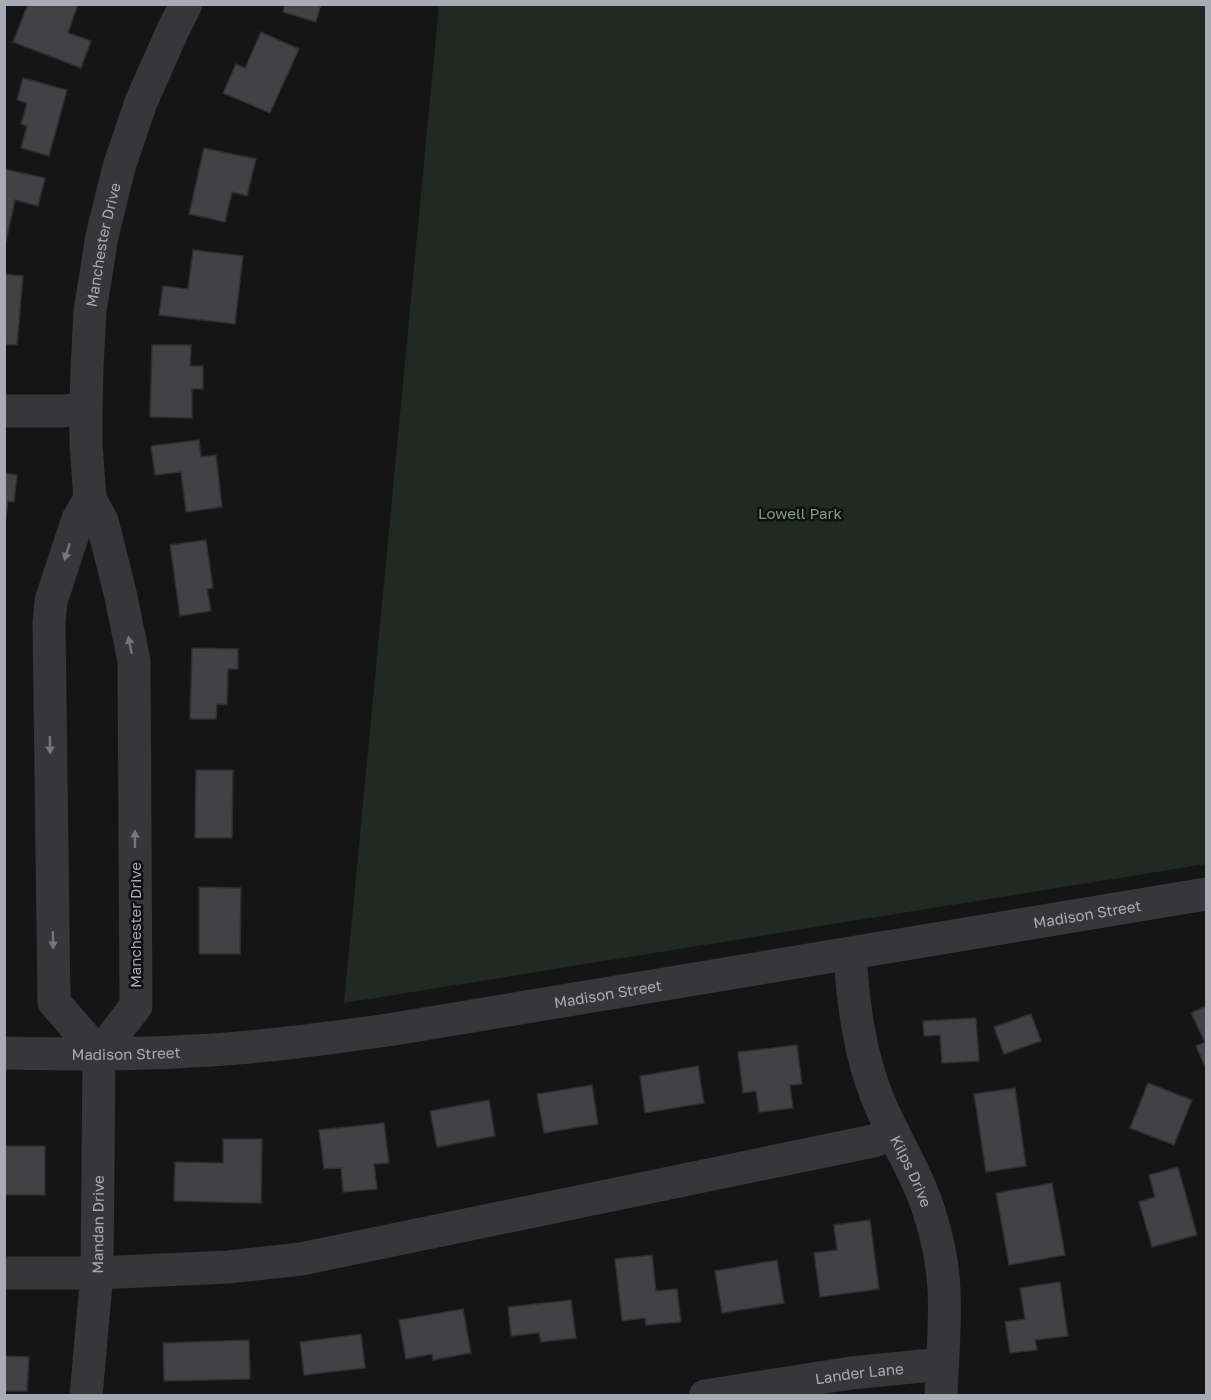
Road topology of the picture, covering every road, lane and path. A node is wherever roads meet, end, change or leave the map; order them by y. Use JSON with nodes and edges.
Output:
{"nodes":[{"id":1,"x":186,"y":4,"type":"edge"},
{"id":2,"x":86,"y":408,"type":"junction"},
{"id":3,"x":4,"y":411,"type":"edge"},
{"id":4,"x":90,"y":499,"type":"junction"},
{"id":5,"x":1206,"y":894,"type":"edge"},
{"id":6,"x":850,"y":954,"type":"junction"},
{"id":7,"x":4,"y":1053,"type":"edge"},
{"id":8,"x":99,"y":1054,"type":"junction"},
{"id":9,"x":894,"y":1133,"type":"junction"},
{"id":10,"x":4,"y":1273,"type":"edge"},
{"id":11,"x":97,"y":1273,"type":"junction"},
{"id":12,"x":941,"y":1380,"type":"edge"},
{"id":13,"x":86,"y":1395,"type":"edge"},
{"id":14,"x":705,"y":1395,"type":"edge"}],
"edges":[{"from":1,"to":2,"type":"street","name":"Manchester Drive"},
{"from":2,"to":3,"type":"street"},
{"from":2,"to":4,"type":"street","name":"Manchester Drive"},
{"from":8,"to":4,"type":"street","name":"Manchester Drive","one_way":true},
{"from":4,"to":8,"type":"street","one_way":true},
{"from":5,"to":6,"type":"street","name":"Madison Street"},
{"from":6,"to":8,"type":"street","name":"Madison Street"},
{"from":6,"to":9,"type":"street","name":"Kilps Drive"},
{"from":7,"to":8,"type":"street","name":"Madison Street"},
{"from":8,"to":11,"type":"street","name":"Mandan Drive"},
{"from":9,"to":11,"type":"street"},
{"from":9,"to":12,"type":"street","name":"Kilps Drive"},
{"from":10,"to":11,"type":"street"},
{"from":11,"to":13,"type":"street","name":"Mandan Drive"},
{"from":12,"to":14,"type":"street","name":"Lander Lane"}]}
